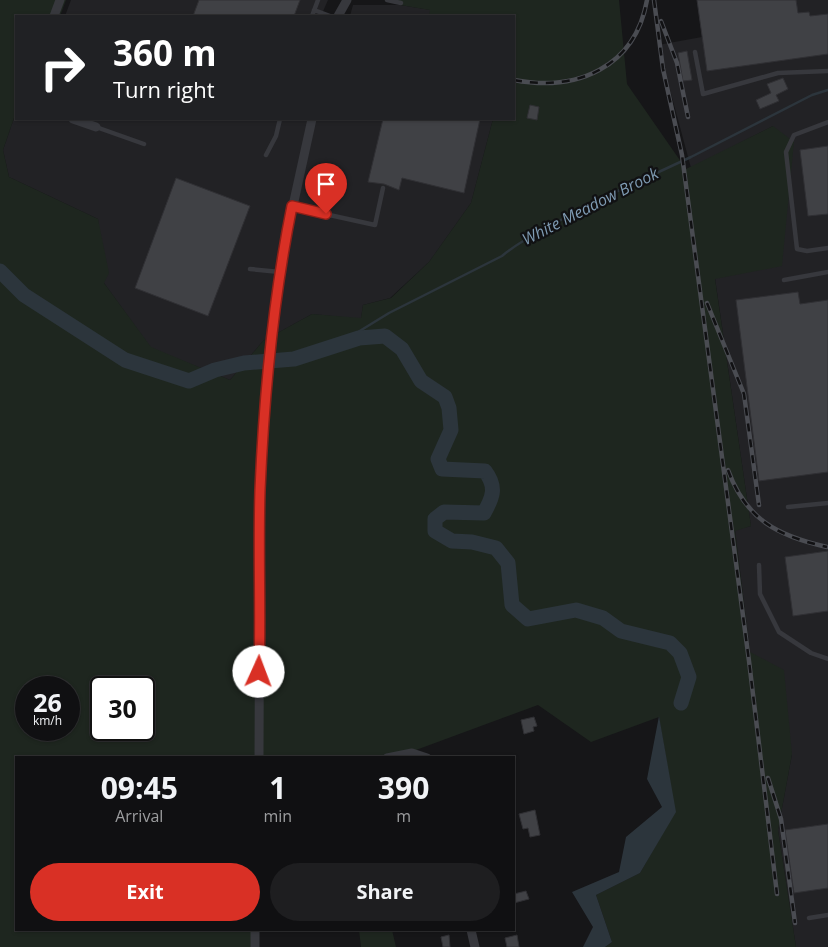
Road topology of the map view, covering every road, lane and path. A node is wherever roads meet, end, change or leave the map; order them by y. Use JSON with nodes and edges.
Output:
{"nodes":[{"id":1,"x":60,"y":0,"type":"edge"},
{"id":2,"x":318,"y":0,"type":"edge"},
{"id":3,"x":347,"y":0,"type":"edge"},
{"id":4,"x":387,"y":0,"type":"edge"},
{"id":5,"x":401,"y":3,"type":"dead end"},
{"id":6,"x":314,"y":10,"type":"junction"},
{"id":7,"x":54,"y":15,"type":"edge"},
{"id":8,"x":312,"y":15,"type":"edge"},
{"id":9,"x":327,"y":15,"type":"edge"},
{"id":10,"x":339,"y":15,"type":"edge"},
{"id":11,"x":695,"y":52,"type":"dead end"},
{"id":12,"x":828,"y":71,"type":"edge"},
{"id":13,"x":76,"y":120,"type":"edge"},
{"id":14,"x":280,"y":120,"type":"edge"},
{"id":15,"x":312,"y":120,"type":"edge"},
{"id":16,"x":828,"y":122,"type":"edge"},
{"id":17,"x":96,"y":127,"type":"joint"},
{"id":18,"x":144,"y":144,"type":"dead end"},
{"id":19,"x":266,"y":155,"type":"dead end"},
{"id":20,"x":383,"y":188,"type":"dead end"},
{"id":21,"x":292,"y":206,"type":"junction"},
{"id":22,"x":828,"y":248,"type":"edge"},
{"id":23,"x":250,"y":269,"type":"dead end"},
{"id":24,"x":280,"y":272,"type":"junction"},
{"id":25,"x":828,"y":272,"type":"edge"},
{"id":26,"x":784,"y":280,"type":"dead end"},
{"id":27,"x":828,"y":502,"type":"edge"},
{"id":28,"x":788,"y":507,"type":"dead end"},
{"id":29,"x":759,"y":564,"type":"dead end"},
{"id":30,"x":828,"y":659,"type":"edge"},
{"id":31,"x":259,"y":756,"type":"edge"},
{"id":32,"x":397,"y":756,"type":"edge"},
{"id":33,"x":421,"y":756,"type":"edge"},
{"id":34,"x":828,"y":915,"type":"edge"},
{"id":35,"x":809,"y":918,"type":"dead end"},
{"id":36,"x":255,"y":931,"type":"edge"},
{"id":37,"x":471,"y":931,"type":"edge"},
{"id":38,"x":255,"y":947,"type":"edge"},
{"id":39,"x":475,"y":947,"type":"edge"}],
"edges":[{"from":1,"to":7,"type":"street"},
{"from":2,"to":6,"type":"lane"},
{"from":3,"to":10,"type":"street"},
{"from":4,"to":5,"type":"lane"},
{"from":6,"to":8,"type":"lane"},
{"from":6,"to":9,"type":"lane"},
{"from":11,"to":12,"type":"lane"},
{"from":13,"to":17,"type":"street"},
{"from":14,"to":19,"type":"lane"},
{"from":15,"to":21,"type":"street"},
{"from":16,"to":22,"type":"lane"},
{"from":17,"to":18,"type":"lane"},
{"from":20,"to":21,"type":"lane"},
{"from":21,"to":24,"type":"street"},
{"from":23,"to":24,"type":"lane"},
{"from":24,"to":31,"type":"street"},
{"from":25,"to":26,"type":"lane"},
{"from":27,"to":28,"type":"lane"},
{"from":29,"to":30,"type":"lane"},
{"from":32,"to":33,"type":"street"},
{"from":34,"to":35,"type":"lane"},
{"from":36,"to":38,"type":"street"},
{"from":37,"to":39,"type":"street"}]}
